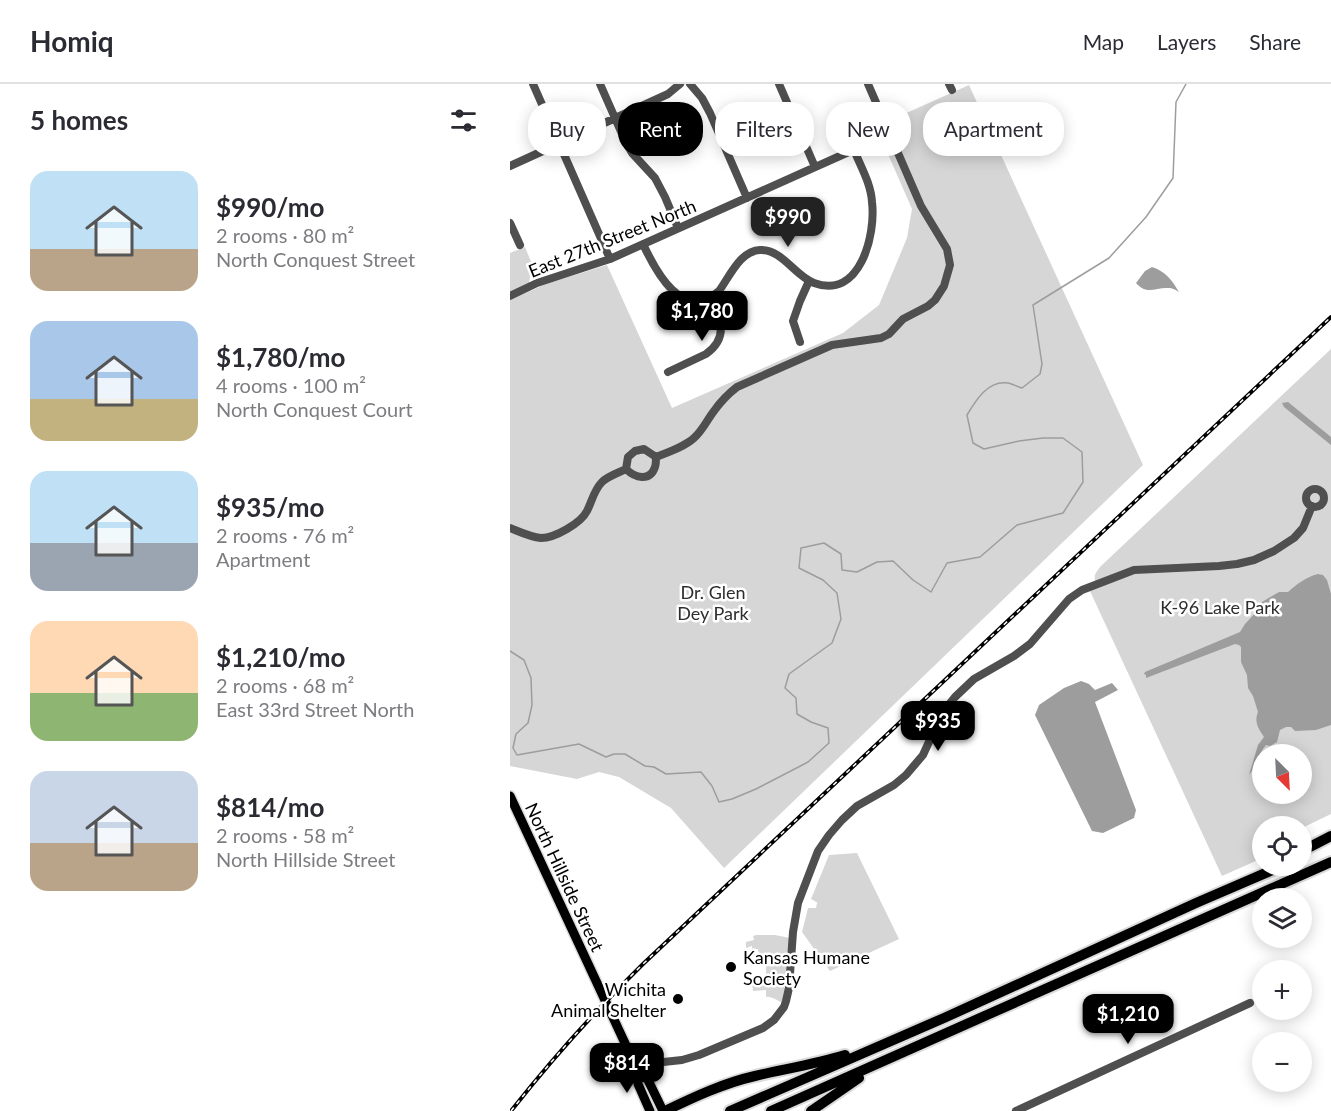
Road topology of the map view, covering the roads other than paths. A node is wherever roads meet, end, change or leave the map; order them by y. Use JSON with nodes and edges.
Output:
{"nodes":[{"id":1,"x":533,"y":84,"type":"edge"},
{"id":2,"x":600,"y":84,"type":"edge"},
{"id":3,"x":680,"y":84,"type":"edge"},
{"id":4,"x":690,"y":84,"type":"edge"},
{"id":5,"x":779,"y":84,"type":"edge"},
{"id":6,"x":868,"y":84,"type":"edge"},
{"id":7,"x":541,"y":102,"type":"edge"},
{"id":8,"x":876,"y":102,"type":"edge"},
{"id":9,"x":615,"y":118,"type":"junction"},
{"id":10,"x":606,"y":122,"type":"edge"},
{"id":11,"x":532,"y":156,"type":"edge"},
{"id":12,"x":564,"y":156,"type":"edge"},
{"id":13,"x":840,"y":156,"type":"edge"},
{"id":14,"x":857,"y":156,"type":"edge"},
{"id":15,"x":899,"y":156,"type":"edge"},
{"id":16,"x":510,"y":166,"type":"edge"},
{"id":17,"x":815,"y":167,"type":"junction"},
{"id":18,"x":747,"y":198,"type":"junction"},
{"id":19,"x":510,"y":223,"type":"edge"},
{"id":20,"x":678,"y":228,"type":"junction"},
{"id":21,"x":643,"y":244,"type":"junction"},
{"id":22,"x":520,"y":245,"type":"dead end"},
{"id":23,"x":610,"y":259,"type":"junction"},
{"id":24,"x":809,"y":281,"type":"junction"},
{"id":25,"x":510,"y":296,"type":"edge"},
{"id":26,"x":711,"y":297,"type":"junction"},
{"id":27,"x":800,"y":342,"type":"dead end"},
{"id":28,"x":668,"y":372,"type":"dead end"},
{"id":29,"x":656,"y":457,"type":"junction"},
{"id":30,"x":626,"y":469,"type":"junction"},
{"id":31,"x":1312,"y":506,"type":"dead end"},
{"id":32,"x":510,"y":528,"type":"edge"},
{"id":33,"x":510,"y":796,"type":"edge"},
{"id":34,"x":1331,"y":836,"type":"edge"},
{"id":35,"x":1331,"y":844,"type":"edge"},
{"id":36,"x":1312,"y":845,"type":"edge"},
{"id":37,"x":1312,"y":853,"type":"edge"},
{"id":38,"x":1331,"y":862,"type":"edge"},
{"id":39,"x":1257,"y":876,"type":"edge"},
{"id":40,"x":1250,"y":1003,"type":"dead end"},
{"id":41,"x":944,"y":1018,"type":"junction"},
{"id":42,"x":904,"y":1053,"type":"junction"},
{"id":43,"x":637,"y":1069,"type":"junction"},
{"id":44,"x":650,"y":1111,"type":"edge"},
{"id":45,"x":664,"y":1111,"type":"edge"},
{"id":46,"x":730,"y":1111,"type":"edge"},
{"id":47,"x":771,"y":1111,"type":"edge"},
{"id":48,"x":811,"y":1111,"type":"edge"},
{"id":49,"x":1016,"y":1111,"type":"edge"}],
"edges":[{"from":1,"to":7,"type":"street"},
{"from":2,"to":9,"type":"street"},
{"from":3,"to":9,"type":"street"},
{"from":4,"to":18,"type":"street"},
{"from":5,"to":17,"type":"street"},
{"from":6,"to":8,"type":"street"},
{"from":9,"to":10,"type":"street"},
{"from":9,"to":20,"type":"street"},
{"from":11,"to":16,"type":"street"},
{"from":12,"to":23,"type":"street"},
{"from":13,"to":17,"type":"street","name":"East 27th Street North"},
{"from":14,"to":24,"type":"street"},
{"from":15,"to":29,"type":"street"},
{"from":17,"to":18,"type":"street","name":"East 27th Street North"},
{"from":18,"to":20,"type":"street","name":"East 27th Street North"},
{"from":19,"to":22,"type":"street"},
{"from":20,"to":21,"type":"street","name":"East 27th Street North"},
{"from":21,"to":23,"type":"street","name":"East 27th Street North"},
{"from":21,"to":26,"type":"street"},
{"from":23,"to":25,"type":"street","name":"East 27th Street North"},
{"from":24,"to":26,"type":"street"},
{"from":24,"to":27,"type":"street"},
{"from":26,"to":28,"type":"street"},
{"from":29,"to":30,"type":"street"},
{"from":29,"to":30,"type":"street"},
{"from":30,"to":32,"type":"street"},
{"from":31,"to":43,"type":"street"},
{"from":33,"to":43,"type":"main road","name":"North Hillside Street"},
{"from":34,"to":36,"type":"highway"},
{"from":35,"to":37,"type":"highway"},
{"from":38,"to":42,"type":"highway"},
{"from":39,"to":41,"type":"highway"},
{"from":40,"to":49,"type":"street"},
{"from":41,"to":45,"type":"highway"},
{"from":41,"to":46,"type":"highway"},
{"from":42,"to":47,"type":"highway"},
{"from":42,"to":48,"type":"highway"},
{"from":43,"to":44,"type":"main road","name":"North Hillside Street"},
{"from":43,"to":45,"type":"main road","name":"North Hillside Street"}]}
